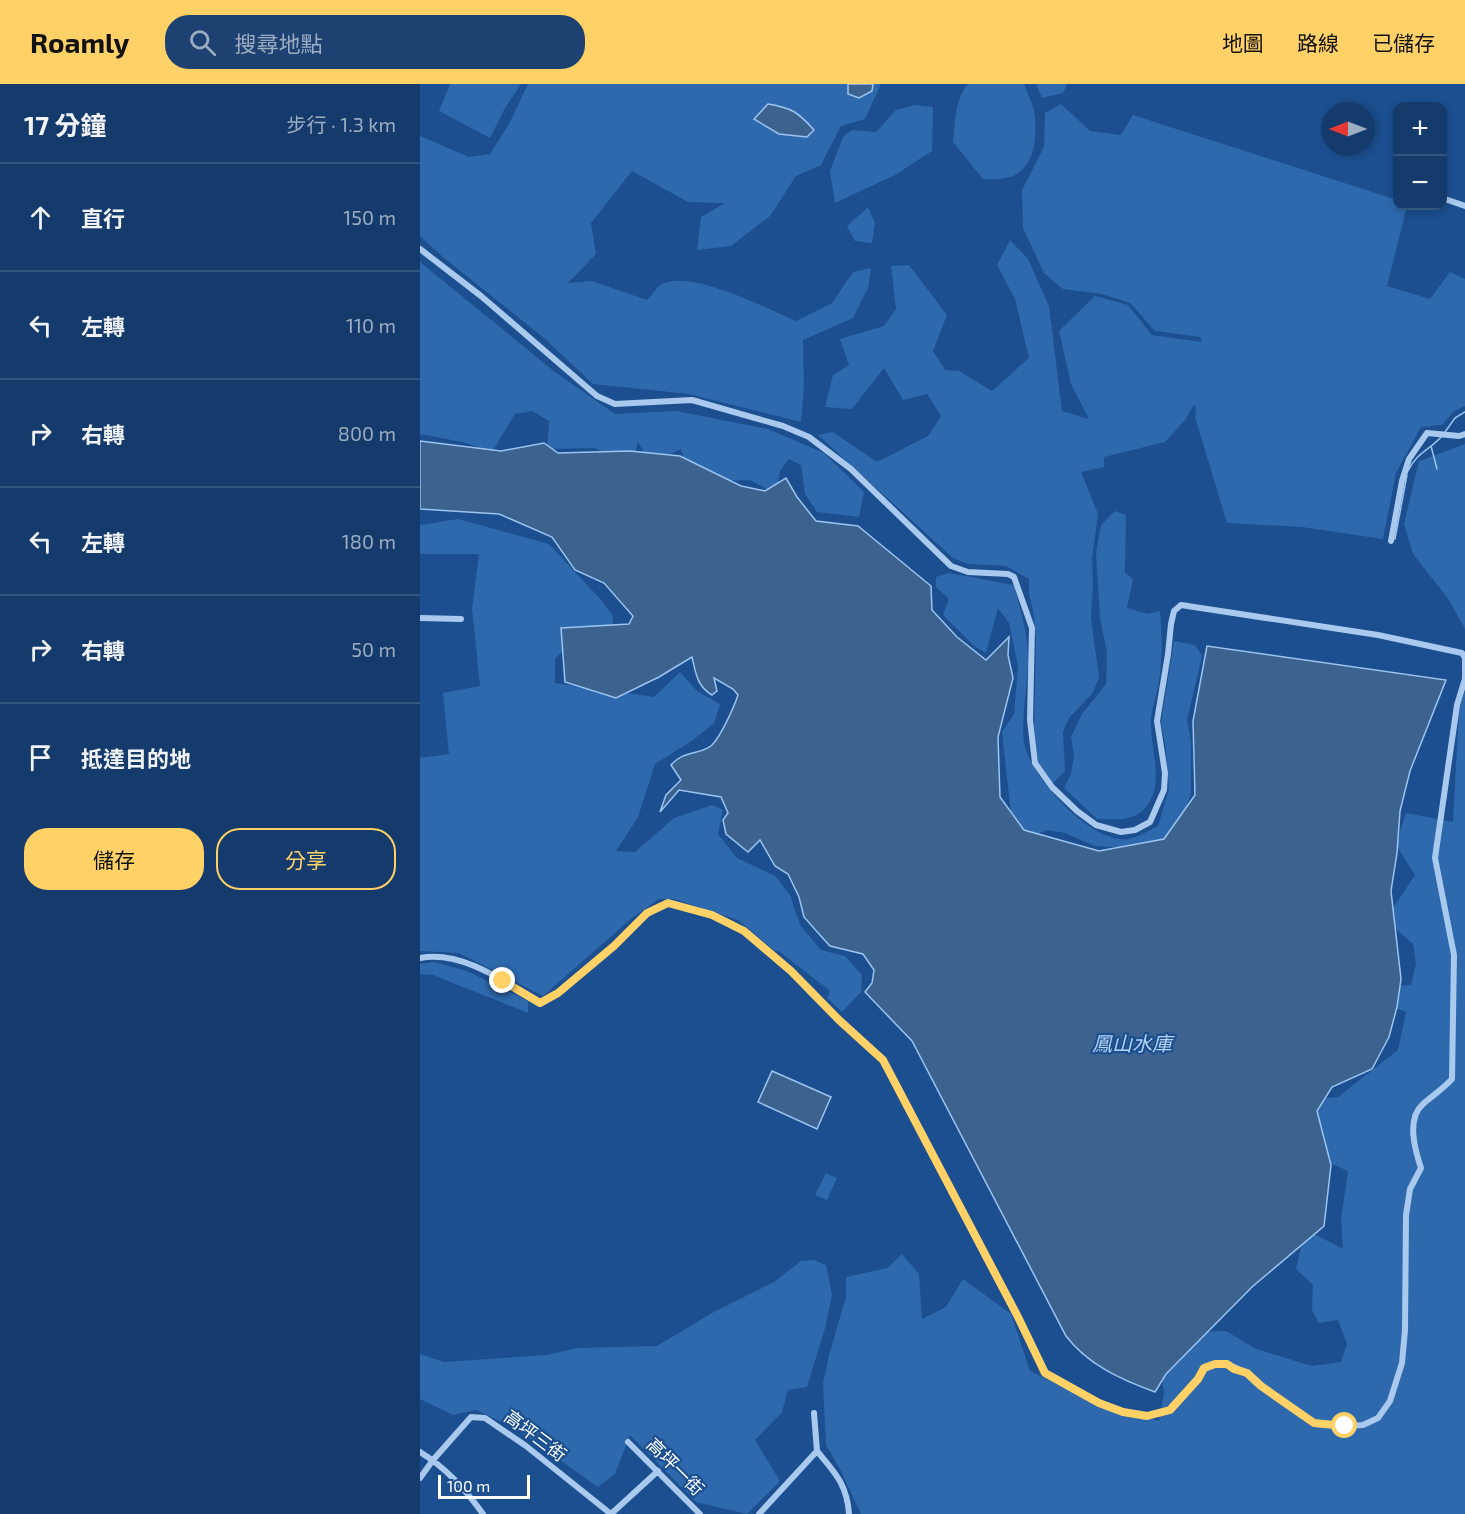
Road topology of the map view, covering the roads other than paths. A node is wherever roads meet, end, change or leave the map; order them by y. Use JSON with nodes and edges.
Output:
{"nodes":[{"id":1,"x":1447,"y":199,"type":"edge"},
{"id":2,"x":1465,"y":206,"type":"edge"},
{"id":3,"x":420,"y":249,"type":"edge"},
{"id":4,"x":1465,"y":434,"type":"edge"},
{"id":5,"x":1391,"y":541,"type":"dead end"},
{"id":6,"x":420,"y":618,"type":"edge"},
{"id":7,"x":461,"y":619,"type":"dead end"},
{"id":8,"x":420,"y":958,"type":"edge"},
{"id":9,"x":814,"y":1413,"type":"dead end"},
{"id":10,"x":628,"y":1442,"type":"dead end"},
{"id":11,"x":818,"y":1450,"type":"junction"},
{"id":12,"x":420,"y":1452,"type":"edge"},
{"id":13,"x":433,"y":1460,"type":"junction"},
{"id":14,"x":658,"y":1471,"type":"junction"},
{"id":15,"x":420,"y":1478,"type":"edge"},
{"id":16,"x":483,"y":1514,"type":"edge"},
{"id":17,"x":611,"y":1514,"type":"edge"},
{"id":18,"x":700,"y":1514,"type":"edge"},
{"id":19,"x":759,"y":1514,"type":"edge"},
{"id":20,"x":849,"y":1514,"type":"edge"}],
"edges":[{"from":1,"to":2,"type":"street"},
{"from":3,"to":8,"type":"street"},
{"from":4,"to":5,"type":"street"},
{"from":6,"to":7,"type":"street"},
{"from":9,"to":11,"type":"street"},
{"from":10,"to":14,"type":"street","name":"高坪一街"},
{"from":11,"to":19,"type":"street"},
{"from":11,"to":20,"type":"street"},
{"from":12,"to":13,"type":"street"},
{"from":13,"to":15,"type":"street","name":"高坪三街"},
{"from":13,"to":16,"type":"street"},
{"from":13,"to":17,"type":"street","name":"高坪三街"},
{"from":14,"to":17,"type":"street"},
{"from":14,"to":18,"type":"street","name":"高坪一街"}]}
